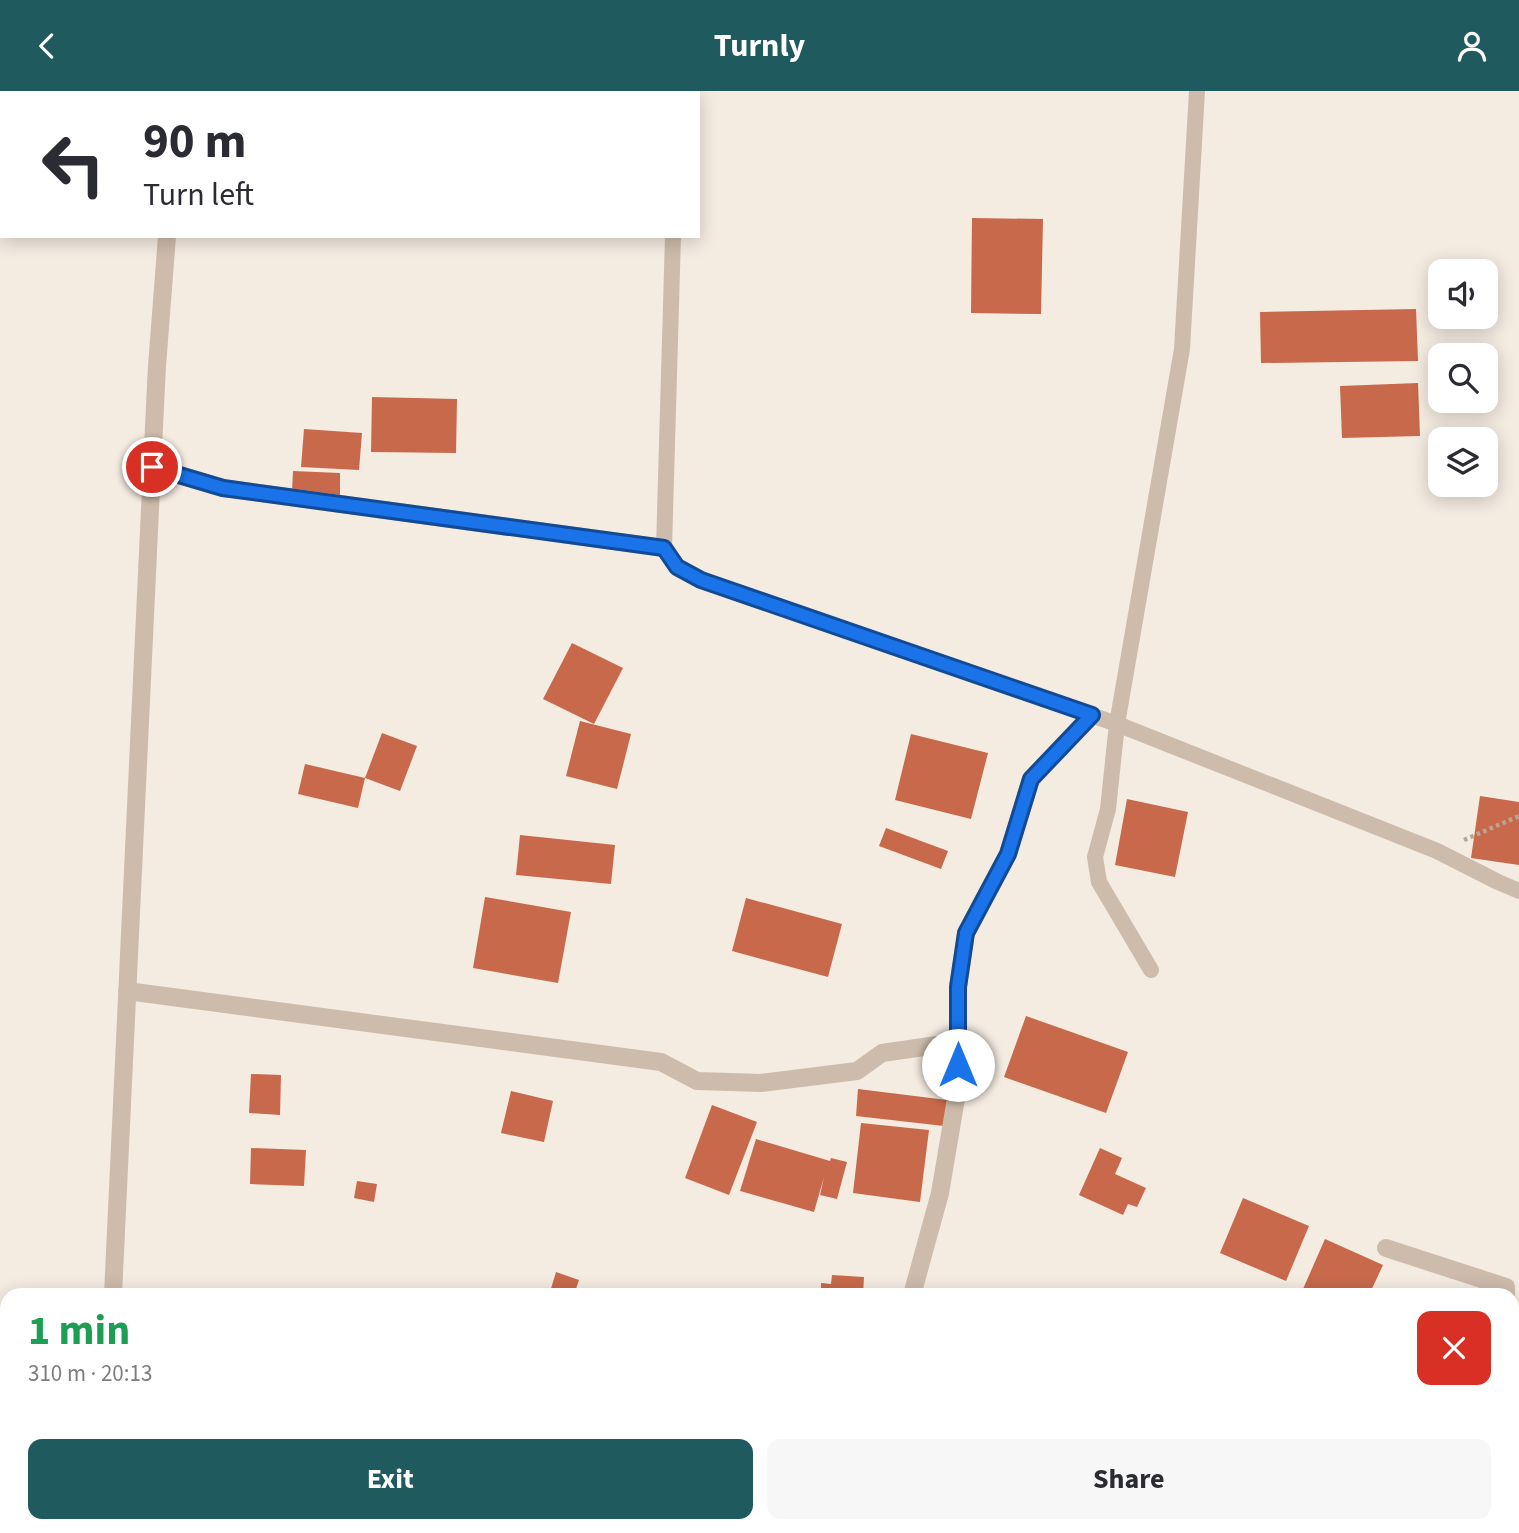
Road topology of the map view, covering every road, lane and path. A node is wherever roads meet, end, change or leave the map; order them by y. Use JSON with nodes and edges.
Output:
{"nodes":[{"id":1,"x":1197,"y":91,"type":"edge"},
{"id":2,"x":167,"y":238,"type":"edge"},
{"id":3,"x":674,"y":238,"type":"edge"},
{"id":4,"x":152,"y":467,"type":"junction"},
{"id":5,"x":664,"y":548,"type":"junction"},
{"id":6,"x":1092,"y":715,"type":"junction"},
{"id":7,"x":1117,"y":724,"type":"junction"},
{"id":8,"x":1519,"y":816,"type":"edge"},
{"id":9,"x":1437,"y":851,"type":"junction"},
{"id":10,"x":1519,"y":891,"type":"edge"},
{"id":11,"x":1151,"y":970,"type":"dead end"},
{"id":12,"x":127,"y":991,"type":"junction"},
{"id":13,"x":958,"y":1042,"type":"junction"},
{"id":14,"x":1386,"y":1248,"type":"dead end"},
{"id":15,"x":113,"y":1288,"type":"edge"},
{"id":16,"x":914,"y":1288,"type":"edge"},
{"id":17,"x":1506,"y":1288,"type":"edge"}],
"edges":[{"from":1,"to":7,"type":"lane"},
{"from":2,"to":4,"type":"street"},
{"from":3,"to":5,"type":"lane"},
{"from":4,"to":5,"type":"street"},
{"from":4,"to":12,"type":"street"},
{"from":5,"to":6,"type":"lane"},
{"from":6,"to":7,"type":"lane"},
{"from":6,"to":13,"type":"street"},
{"from":7,"to":9,"type":"lane"},
{"from":7,"to":11,"type":"lane"},
{"from":8,"to":9,"type":"path"},
{"from":9,"to":10,"type":"lane"},
{"from":12,"to":13,"type":"street"},
{"from":12,"to":15,"type":"street"},
{"from":13,"to":16,"type":"street"},
{"from":14,"to":17,"type":"street"}]}
